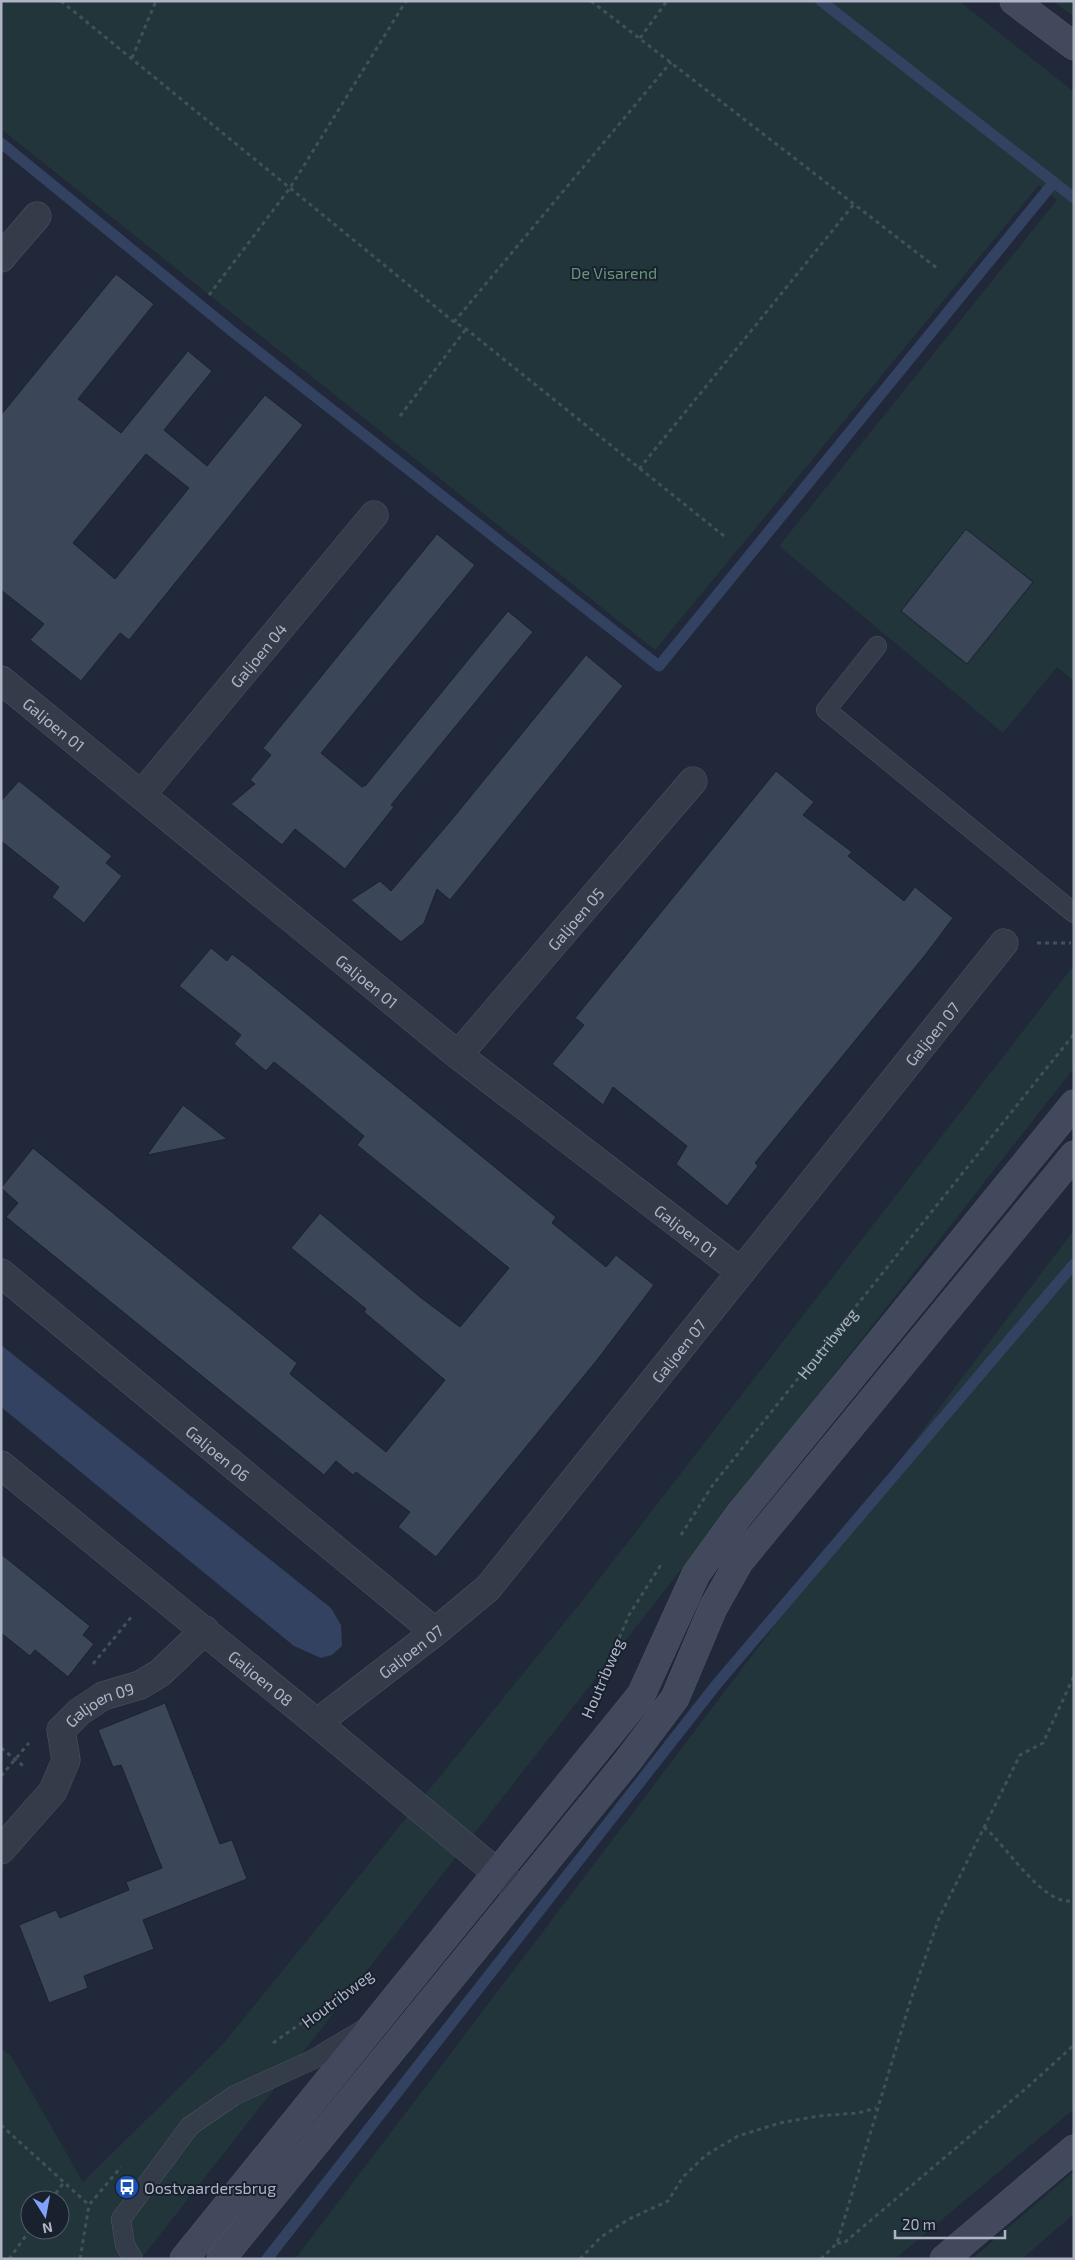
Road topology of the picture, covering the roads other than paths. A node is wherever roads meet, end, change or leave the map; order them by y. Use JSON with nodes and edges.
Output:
{"nodes":[{"id":1,"x":1014,"y":1,"type":"edge"},
{"id":2,"x":1071,"y":44,"type":"edge"},
{"id":3,"x":37,"y":216,"type":"dead end"},
{"id":4,"x":1,"y":258,"type":"edge"},
{"id":5,"x":374,"y":515,"type":"dead end"},
{"id":6,"x":878,"y":646,"type":"dead end"},
{"id":7,"x":1,"y":680,"type":"edge"},
{"id":8,"x":693,"y":781,"type":"dead end"},
{"id":9,"x":142,"y":794,"type":"junction"},
{"id":10,"x":1074,"y":913,"type":"edge"},
{"id":11,"x":1004,"y":943,"type":"dead end"},
{"id":12,"x":458,"y":1055,"type":"junction"},
{"id":13,"x":1074,"y":1104,"type":"edge"},
{"id":14,"x":1074,"y":1156,"type":"edge"},
{"id":15,"x":741,"y":1272,"type":"junction"},
{"id":16,"x":1,"y":1273,"type":"edge"},
{"id":17,"x":1,"y":1465,"type":"edge"},
{"id":18,"x":204,"y":1630,"type":"junction"},
{"id":19,"x":435,"y":1632,"type":"junction"},
{"id":20,"x":317,"y":1723,"type":"junction"},
{"id":21,"x":1,"y":1850,"type":"edge"},
{"id":22,"x":496,"y":1874,"type":"junction"},
{"id":23,"x":520,"y":1892,"type":"junction"},
{"id":24,"x":378,"y":2021,"type":"junction"},
{"id":25,"x":1074,"y":2149,"type":"edge"},
{"id":26,"x":133,"y":2259,"type":"edge"},
{"id":27,"x":184,"y":2259,"type":"edge"},
{"id":28,"x":220,"y":2259,"type":"edge"},
{"id":29,"x":944,"y":2259,"type":"edge"}],
"edges":[{"from":1,"to":2,"type":"main road"},
{"from":3,"to":4,"type":"street"},
{"from":5,"to":9,"type":"street","name":"Galjoen 04"},
{"from":6,"to":10,"type":"lane"},
{"from":7,"to":9,"type":"street","name":"Galjoen 01"},
{"from":8,"to":12,"type":"street","name":"Galjoen 05"},
{"from":9,"to":12,"type":"street","name":"Galjoen 01"},
{"from":11,"to":15,"type":"street","name":"Galjoen 07"},
{"from":12,"to":15,"type":"street","name":"Galjoen 01"},
{"from":13,"to":22,"type":"main road","name":"Houtribweg"},
{"from":14,"to":23,"type":"main road"},
{"from":15,"to":19,"type":"street","name":"Galjoen 07"},
{"from":16,"to":19,"type":"street","name":"Galjoen 06"},
{"from":17,"to":18,"type":"street","name":"Galjoen 08"},
{"from":18,"to":20,"type":"street","name":"Galjoen 08"},
{"from":18,"to":21,"type":"street","name":"Galjoen 09"},
{"from":19,"to":20,"type":"street","name":"Galjoen 07"},
{"from":20,"to":22,"type":"street","name":"Galjoen 08"},
{"from":22,"to":23,"type":"street","name":"Galjoen 08"},
{"from":22,"to":24,"type":"main road","name":"Houtribweg"},
{"from":23,"to":28,"type":"main road"},
{"from":24,"to":26,"type":"lane","name":"Houtribweg"},
{"from":24,"to":27,"type":"main road","name":"Houtribweg"},
{"from":25,"to":29,"type":"main road"}]}
